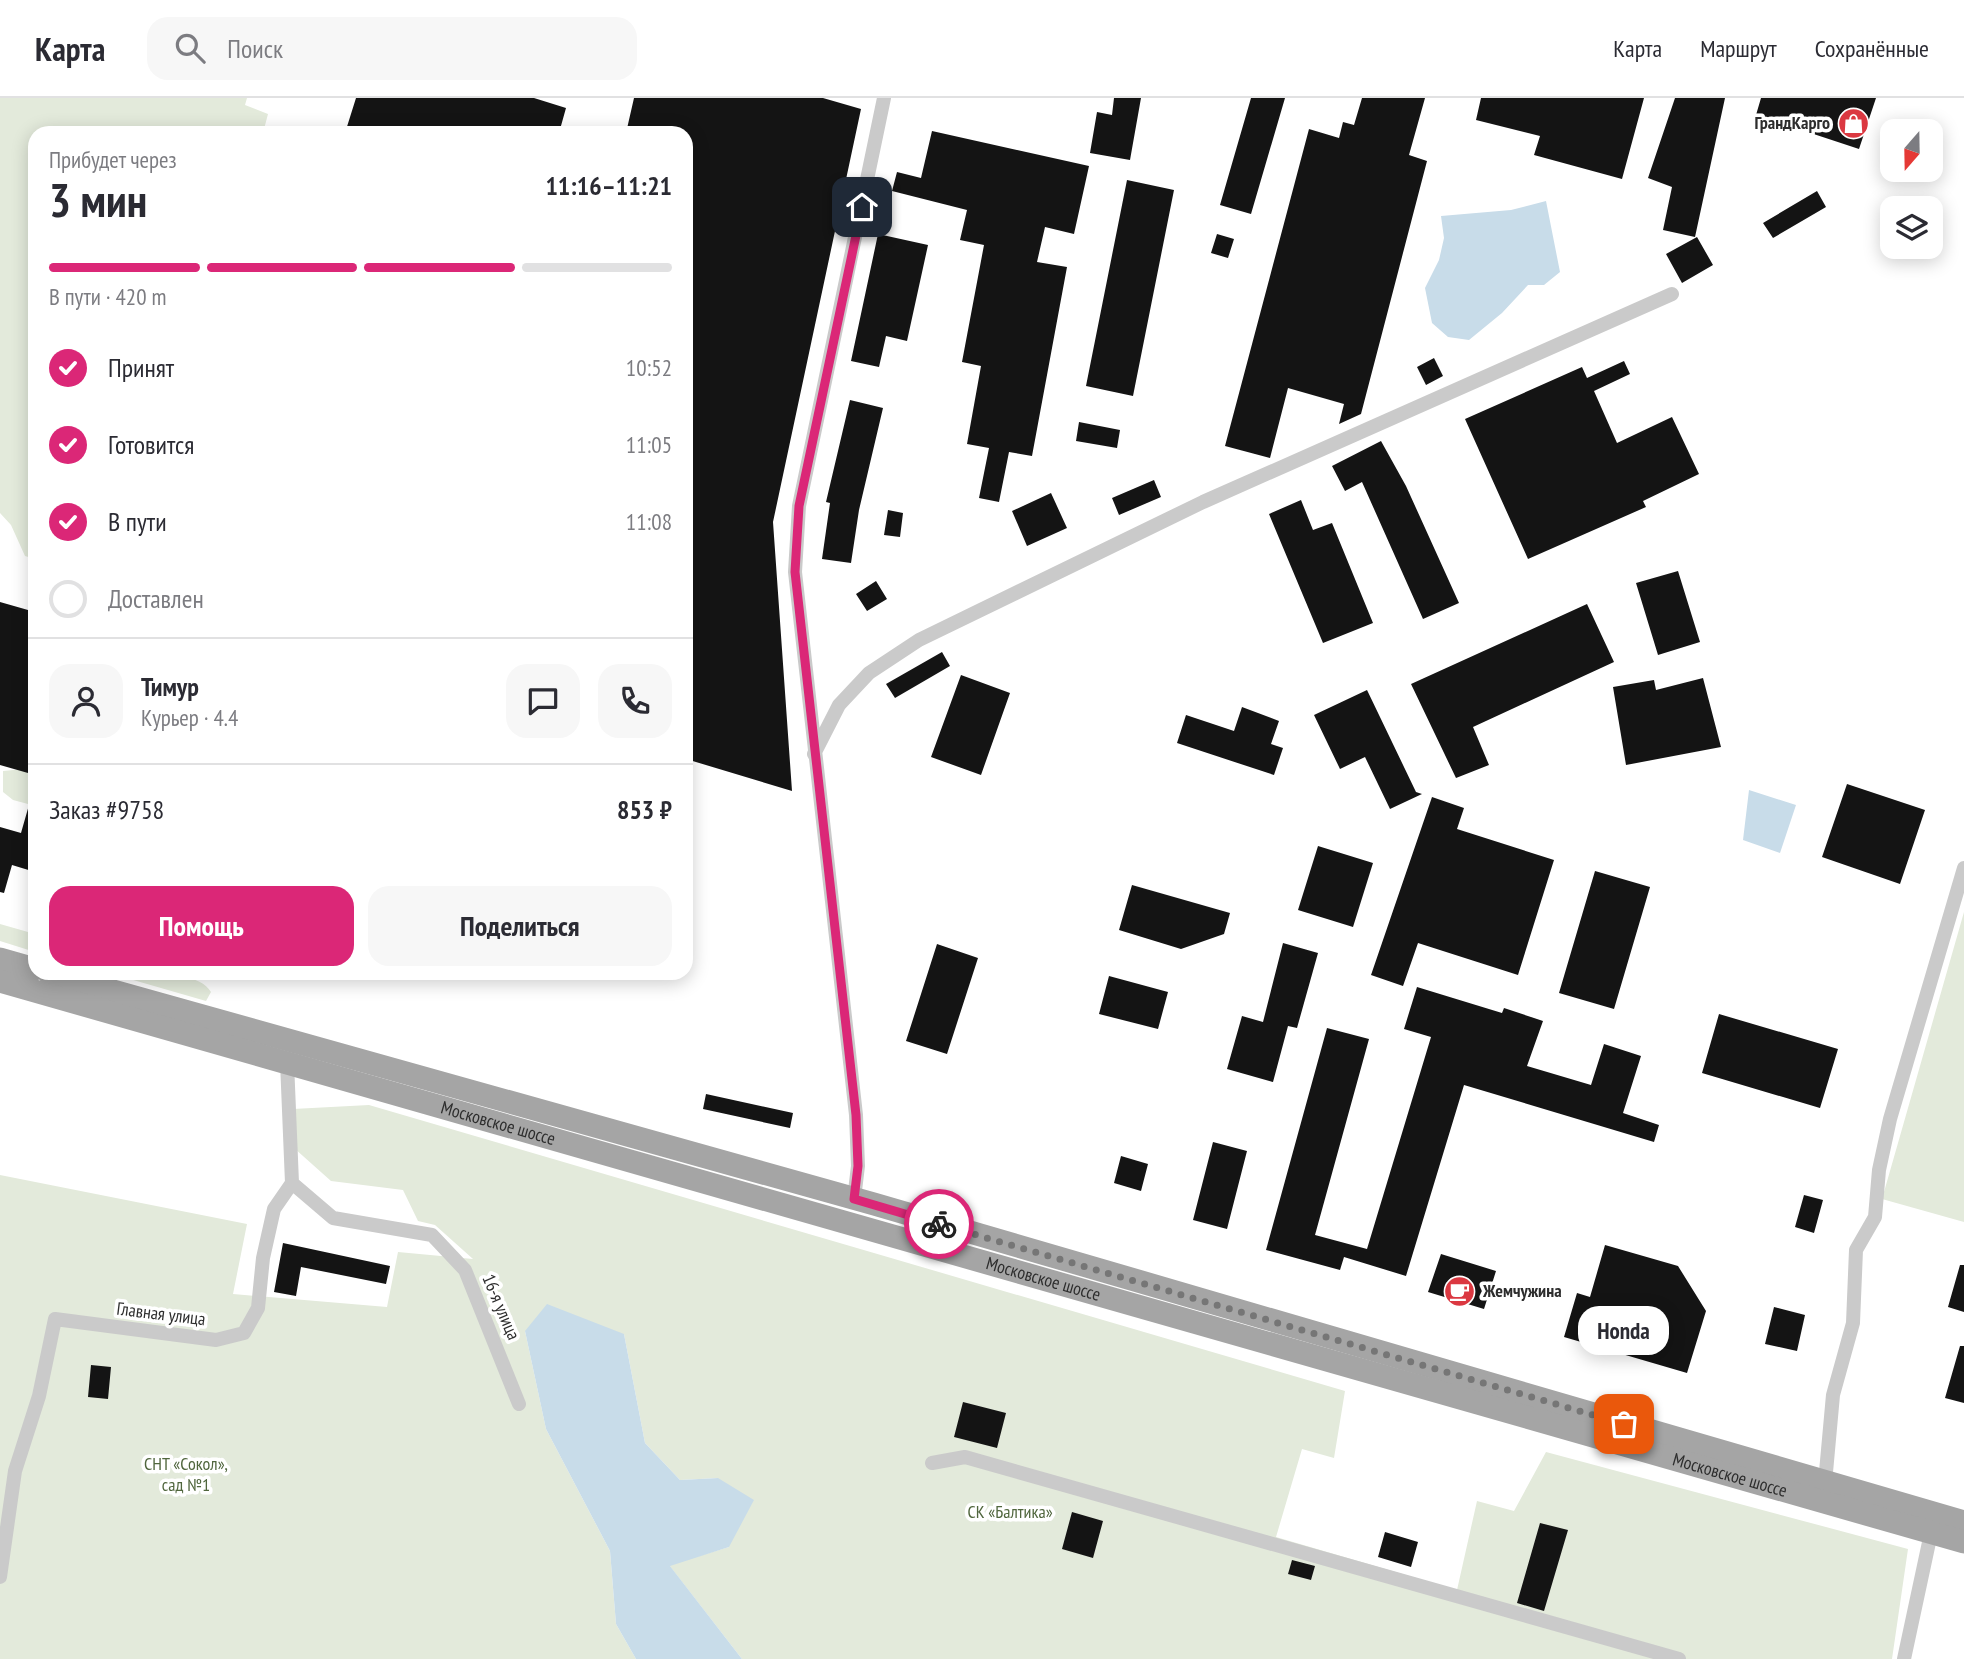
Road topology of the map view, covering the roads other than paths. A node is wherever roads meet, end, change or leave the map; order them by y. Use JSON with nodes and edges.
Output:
{"nodes":[{"id":1,"x":884,"y":98,"type":"edge"},
{"id":2,"x":1672,"y":294,"type":"dead end"},
{"id":3,"x":814,"y":754,"type":"junction"},
{"id":4,"x":1964,"y":868,"type":"edge"},
{"id":5,"x":0,"y":959,"type":"edge"},
{"id":6,"x":28,"y":967,"type":"edge"},
{"id":7,"x":73,"y":980,"type":"edge"},
{"id":8,"x":0,"y":981,"type":"edge"},
{"id":9,"x":288,"y":1062,"type":"junction"},
{"id":10,"x":292,"y":1183,"type":"junction"},
{"id":11,"x":854,"y":1199,"type":"junction"},
{"id":12,"x":848,"y":1221,"type":"junction"},
{"id":13,"x":519,"y":1404,"type":"dead end"},
{"id":14,"x":932,"y":1463,"type":"dead end"},
{"id":15,"x":1825,"y":1483,"type":"junction"},
{"id":16,"x":1964,"y":1522,"type":"edge"},
{"id":17,"x":1931,"y":1533,"type":"junction"},
{"id":18,"x":1964,"y":1542,"type":"edge"},
{"id":19,"x":0,"y":1577,"type":"edge"},
{"id":20,"x":1679,"y":1659,"type":"edge"},
{"id":21,"x":1904,"y":1659,"type":"edge"}],
"edges":[{"from":1,"to":3,"type":"street"},
{"from":2,"to":3,"type":"street"},
{"from":3,"to":11,"type":"street"},
{"from":4,"to":15,"type":"street"},
{"from":5,"to":6,"type":"main road"},
{"from":7,"to":11,"type":"main road","name":"Московское шоссе"},
{"from":8,"to":9,"type":"main road","name":"Московское шоссе"},
{"from":9,"to":10,"type":"street"},
{"from":9,"to":12,"type":"main road","name":"Московское шоссе"},
{"from":10,"to":13,"type":"street","name":"16-я улица"},
{"from":10,"to":19,"type":"street","name":"Главная улица"},
{"from":11,"to":12,"type":"main road"},
{"from":11,"to":15,"type":"main road","name":"Московское шоссе"},
{"from":12,"to":17,"type":"main road","name":"Московское шоссе"},
{"from":14,"to":20,"type":"street"},
{"from":15,"to":16,"type":"main road","name":"Московское шоссе"},
{"from":17,"to":18,"type":"main road","name":"Московское шоссе"},
{"from":17,"to":21,"type":"street"}]}
